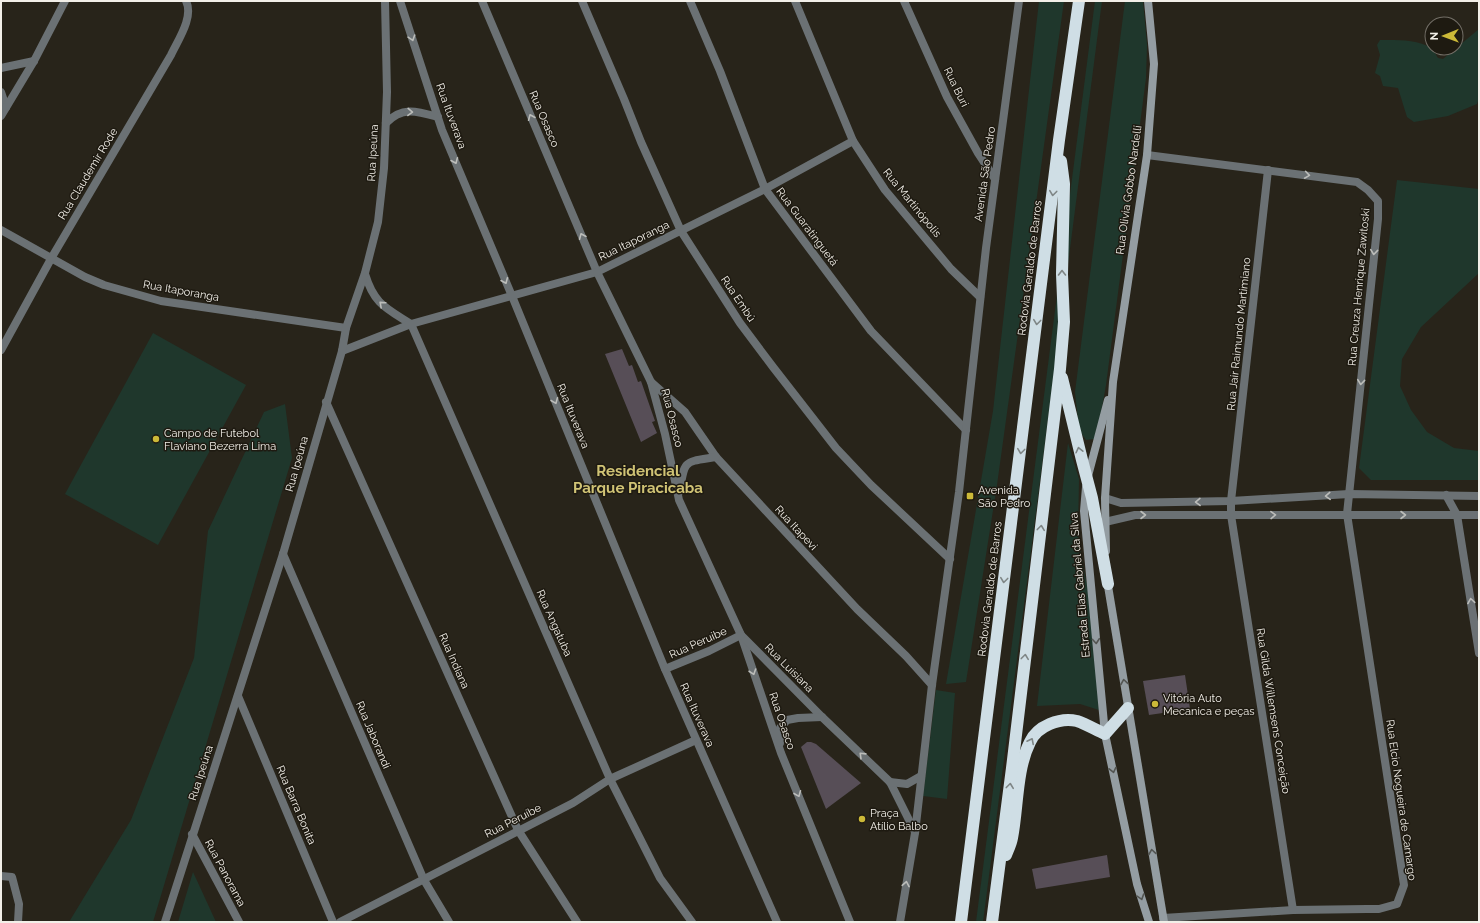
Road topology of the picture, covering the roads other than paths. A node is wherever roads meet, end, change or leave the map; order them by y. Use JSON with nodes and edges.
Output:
{"nodes":[{"id":1,"x":66,"y":1,"type":"edge"},
{"id":2,"x":385,"y":1,"type":"edge"},
{"id":3,"x":400,"y":1,"type":"edge"},
{"id":4,"x":482,"y":1,"type":"edge"},
{"id":5,"x":582,"y":1,"type":"edge"},
{"id":6,"x":690,"y":1,"type":"edge"},
{"id":7,"x":795,"y":1,"type":"edge"},
{"id":8,"x":904,"y":1,"type":"edge"},
{"id":9,"x":1019,"y":1,"type":"edge"},
{"id":10,"x":1079,"y":1,"type":"edge"},
{"id":11,"x":1148,"y":1,"type":"edge"},
{"id":12,"x":188,"y":4,"type":"edge"},
{"id":13,"x":34,"y":60,"type":"junction"},
{"id":14,"x":1,"y":68,"type":"edge"},
{"id":15,"x":1,"y":92,"type":"edge"},
{"id":16,"x":6,"y":107,"type":"junction"},
{"id":17,"x":1,"y":116,"type":"edge"},
{"id":18,"x":438,"y":116,"type":"junction"},
{"id":19,"x":386,"y":123,"type":"junction"},
{"id":20,"x":1059,"y":140,"type":"junction"},
{"id":21,"x":853,"y":141,"type":"junction"},
{"id":22,"x":1147,"y":155,"type":"junction"},
{"id":23,"x":1268,"y":170,"type":"junction"},
{"id":24,"x":995,"y":179,"type":"junction"},
{"id":25,"x":765,"y":189,"type":"junction"},
{"id":26,"x":1,"y":230,"type":"edge"},
{"id":27,"x":681,"y":231,"type":"junction"},
{"id":28,"x":52,"y":257,"type":"junction"},
{"id":29,"x":597,"y":272,"type":"junction"},
{"id":30,"x":365,"y":273,"type":"junction"},
{"id":31,"x":512,"y":296,"type":"junction"},
{"id":32,"x":980,"y":297,"type":"junction"},
{"id":33,"x":411,"y":324,"type":"junction"},
{"id":34,"x":346,"y":328,"type":"junction"},
{"id":35,"x":1,"y":350,"type":"edge"},
{"id":36,"x":342,"y":351,"type":"junction"},
{"id":37,"x":1060,"y":369,"type":"junction"},
{"id":38,"x":651,"y":382,"type":"junction"},
{"id":39,"x":1113,"y":382,"type":"junction"},
{"id":40,"x":326,"y":402,"type":"junction"},
{"id":41,"x":966,"y":430,"type":"junction"},
{"id":42,"x":716,"y":457,"type":"junction"},
{"id":43,"x":1087,"y":477,"type":"junction"},
{"id":44,"x":1349,"y":494,"type":"junction"},
{"id":45,"x":1446,"y":495,"type":"junction"},
{"id":46,"x":1479,"y":496,"type":"edge"},
{"id":47,"x":1105,"y":498,"type":"junction"},
{"id":48,"x":679,"y":500,"type":"junction"},
{"id":49,"x":1231,"y":501,"type":"junction"},
{"id":50,"x":1347,"y":514,"type":"junction"},
{"id":51,"x":1231,"y":515,"type":"junction"},
{"id":52,"x":1457,"y":515,"type":"junction"},
{"id":53,"x":1479,"y":515,"type":"edge"},
{"id":54,"x":1105,"y":522,"type":"junction"},
{"id":55,"x":283,"y":554,"type":"junction"},
{"id":56,"x":950,"y":559,"type":"junction"},
{"id":57,"x":1108,"y":584,"type":"junction"},
{"id":58,"x":741,"y":635,"type":"junction"},
{"id":59,"x":1479,"y":654,"type":"edge"},
{"id":60,"x":665,"y":670,"type":"junction"},
{"id":61,"x":932,"y":685,"type":"junction"},
{"id":62,"x":238,"y":696,"type":"junction"},
{"id":63,"x":1128,"y":708,"type":"junction"},
{"id":64,"x":822,"y":717,"type":"junction"},
{"id":65,"x":1105,"y":734,"type":"junction"},
{"id":66,"x":696,"y":740,"type":"junction"},
{"id":67,"x":781,"y":753,"type":"junction"},
{"id":68,"x":920,"y":776,"type":"junction"},
{"id":69,"x":610,"y":779,"type":"junction"},
{"id":70,"x":890,"y":782,"type":"junction"},
{"id":71,"x":518,"y":830,"type":"junction"},
{"id":72,"x":915,"y":833,"type":"junction"},
{"id":73,"x":192,"y":834,"type":"junction"},
{"id":74,"x":999,"y":873,"type":"junction"},
{"id":75,"x":1,"y":876,"type":"edge"},
{"id":76,"x":424,"y":880,"type":"junction"},
{"id":77,"x":1293,"y":910,"type":"junction"},
{"id":78,"x":849,"y":919,"type":"edge"},
{"id":79,"x":1164,"y":920,"type":"edge"},
{"id":80,"x":18,"y":922,"type":"edge"},
{"id":81,"x":165,"y":922,"type":"edge"},
{"id":82,"x":238,"y":922,"type":"edge"},
{"id":83,"x":333,"y":922,"type":"edge"},
{"id":84,"x":340,"y":922,"type":"edge"},
{"id":85,"x":449,"y":922,"type":"edge"},
{"id":86,"x":576,"y":922,"type":"edge"},
{"id":87,"x":692,"y":922,"type":"edge"},
{"id":88,"x":777,"y":922,"type":"edge"},
{"id":89,"x":854,"y":922,"type":"edge"},
{"id":90,"x":900,"y":922,"type":"edge"},
{"id":91,"x":961,"y":922,"type":"edge"},
{"id":92,"x":992,"y":922,"type":"edge"},
{"id":93,"x":1149,"y":922,"type":"edge"}],
"edges":[{"from":1,"to":13,"type":"street"},
{"from":2,"to":19,"type":"street","name":"Rua Ipeúna"},
{"from":3,"to":18,"type":"street","name":"Rua Ituverava","one_way":true},
{"from":29,"to":4,"type":"street","name":"Rua Osasco","one_way":true},
{"from":5,"to":27,"type":"street","name":"Rua Embú"},
{"from":6,"to":25,"type":"street","name":"Rua Guaratinguetá"},
{"from":7,"to":21,"type":"street","name":"Rua Martinópolis"},
{"from":8,"to":24,"type":"street","name":"Rua Buri"},
{"from":9,"to":24,"type":"street","name":"Avenida São Pedro"},
{"from":10,"to":20,"type":"highway","name":"Rodovia Geraldo de Barros"},
{"from":11,"to":22,"type":"street","name":"Rua Olivia Gobbo Nardelli"},
{"from":12,"to":28,"type":"street","name":"Rua Claudemir Rode"},
{"from":13,"to":14,"type":"street"},
{"from":13,"to":16,"type":"street"},
{"from":15,"to":16,"type":"street"},
{"from":16,"to":17,"type":"street"},
{"from":19,"to":18,"type":"street","one_way":true},
{"from":18,"to":31,"type":"street","name":"Rua Ituverava","one_way":true},
{"from":19,"to":30,"type":"street","name":"Rua Ipeúna"},
{"from":37,"to":20,"type":"highway","name":"Rodovia Geraldo de Barros","one_way":true},
{"from":20,"to":91,"type":"highway","name":"Rodovia Geraldo de Barros","one_way":true},
{"from":21,"to":25,"type":"street","name":"Rua Itaporanga"},
{"from":21,"to":32,"type":"street","name":"Rua Martinópolis"},
{"from":22,"to":23,"type":"street","name":"Rua Creuza Henrique Zawitoski"},
{"from":22,"to":39,"type":"street","name":"Rua Olivia Gobbo Nardelli"},
{"from":23,"to":44,"type":"street","name":"Rua Creuza Henrique Zawitoski","one_way":true},
{"from":23,"to":49,"type":"street","name":"Rua Jair Raimundo Martimiano"},
{"from":24,"to":32,"type":"street","name":"Avenida São Pedro"},
{"from":25,"to":27,"type":"street","name":"Rua Itaporanga"},
{"from":25,"to":41,"type":"street","name":"Rua Guaratinguetá"},
{"from":26,"to":28,"type":"street","name":"Rua Itaporanga"},
{"from":27,"to":29,"type":"street","name":"Rua Itaporanga"},
{"from":27,"to":56,"type":"street","name":"Rua Embú"},
{"from":28,"to":34,"type":"street","name":"Rua Itaporanga"},
{"from":28,"to":35,"type":"street","name":"Rua Claudemir Rode"},
{"from":29,"to":31,"type":"street","name":"Rua Itaporanga"},
{"from":29,"to":38,"type":"street","name":"Rua Osasco"},
{"from":33,"to":30,"type":"street","one_way":true},
{"from":30,"to":34,"type":"street","name":"Rua Ipeúna"},
{"from":31,"to":33,"type":"street","name":"Rua Itaporanga"},
{"from":31,"to":60,"type":"street","name":"Rua Ituverava","one_way":true},
{"from":32,"to":41,"type":"street","name":"Avenida São Pedro"},
{"from":33,"to":36,"type":"street","name":"Rua Itaporanga"},
{"from":33,"to":69,"type":"street","name":"Rua Angatuba"},
{"from":34,"to":36,"type":"street","name":"Rua Ipeúna"},
{"from":36,"to":40,"type":"street","name":"Rua Ipeúna"},
{"from":43,"to":37,"type":"highway","one_way":true},
{"from":74,"to":37,"type":"highway","name":"Rodovia Geraldo de Barros","one_way":true},
{"from":38,"to":42,"type":"street","name":"Rua Itapevi"},
{"from":38,"to":48,"type":"street","name":"Rua Osasco"},
{"from":39,"to":43,"type":"street","name":"Estrada Elias Gabriel da Silva"},
{"from":39,"to":47,"type":"street"},
{"from":40,"to":55,"type":"street","name":"Rua Ipeúna"},
{"from":40,"to":71,"type":"street","name":"Rua Indiana"},
{"from":41,"to":56,"type":"street","name":"Avenida São Pedro"},
{"from":42,"to":48,"type":"street"},
{"from":42,"to":61,"type":"street","name":"Rua Itapevi"},
{"from":43,"to":57,"type":"highway"},
{"from":43,"to":65,"type":"street","name":"Estrada Elias Gabriel da Silva","one_way":true},
{"from":44,"to":45,"type":"street"},
{"from":44,"to":49,"type":"street","one_way":true},
{"from":44,"to":50,"type":"street"},
{"from":45,"to":46,"type":"street"},
{"from":45,"to":52,"type":"street"},
{"from":49,"to":47,"type":"street","one_way":true},
{"from":47,"to":54,"type":"street"},
{"from":48,"to":58,"type":"street","name":"Rua Osasco"},
{"from":49,"to":51,"type":"street","name":"Rua Jair Raimundo Martimiano"},
{"from":51,"to":50,"type":"street","one_way":true},
{"from":50,"to":52,"type":"street","one_way":true},
{"from":50,"to":77,"type":"street","name":"Rua Elcio Nogueira de Camargo"},
{"from":54,"to":51,"type":"street","one_way":true},
{"from":51,"to":77,"type":"street","name":"Rua Gilda Willemsens Conceição"},
{"from":52,"to":53,"type":"street"},
{"from":59,"to":52,"type":"street","one_way":true},
{"from":54,"to":57,"type":"street"},
{"from":55,"to":62,"type":"street","name":"Rua Ipeúna"},
{"from":55,"to":76,"type":"street","name":"Rua Jaborandi"},
{"from":56,"to":61,"type":"street","name":"Avenida São Pedro"},
{"from":63,"to":57,"type":"street","one_way":true},
{"from":58,"to":60,"type":"street","name":"Rua Peruibe"},
{"from":58,"to":64,"type":"street","name":"Rua Luisiana"},
{"from":58,"to":67,"type":"street","name":"Rua Osasco","one_way":true},
{"from":60,"to":66,"type":"street","name":"Rua Ituverava"},
{"from":61,"to":68,"type":"street","name":"Avenida São Pedro"},
{"from":62,"to":73,"type":"street","name":"Rua Ipeúna"},
{"from":62,"to":83,"type":"street","name":"Rua Barra Bonita"},
{"from":63,"to":65,"type":"highway"},
{"from":79,"to":63,"type":"street","one_way":true},
{"from":64,"to":67,"type":"street"},
{"from":70,"to":64,"type":"street","name":"Rua Luisiana","one_way":true},
{"from":74,"to":65,"type":"highway","one_way":true},
{"from":65,"to":93,"type":"street","name":"Estrada Elias Gabriel da Silva","one_way":true},
{"from":66,"to":69,"type":"street","name":"Rua Peruíbe"},
{"from":66,"to":88,"type":"street","name":"Rua Ituverava"},
{"from":67,"to":78,"type":"street","name":"Rua Osasco","one_way":true},
{"from":68,"to":70,"type":"street"},
{"from":68,"to":72,"type":"street","name":"Avenida São Pedro"},
{"from":69,"to":71,"type":"street","name":"Rua Peruíbe"},
{"from":69,"to":87,"type":"street","name":"Rua Angatuba"},
{"from":70,"to":72,"type":"street","name":"Rua Luisiana"},
{"from":71,"to":76,"type":"street","name":"Rua Peruíbe"},
{"from":71,"to":86,"type":"street","name":"Rua Indiana"},
{"from":90,"to":72,"type":"street","name":"Avenida São Pedro","one_way":true},
{"from":73,"to":81,"type":"street","name":"Rua Ipeúna"},
{"from":73,"to":82,"type":"street","name":"Rua Panorama"},
{"from":74,"to":92,"type":"highway","name":"Rodovia Geraldo de Barros"},
{"from":75,"to":80,"type":"street"},
{"from":76,"to":84,"type":"street","name":"Rua Peruíbe"},
{"from":76,"to":85,"type":"street","name":"Rua Jaborandi"},
{"from":77,"to":79,"type":"street","name":"Rua Elcio Nogueira de Camargo"},
{"from":78,"to":89,"type":"street","name":"Rua Osasco"}]}
